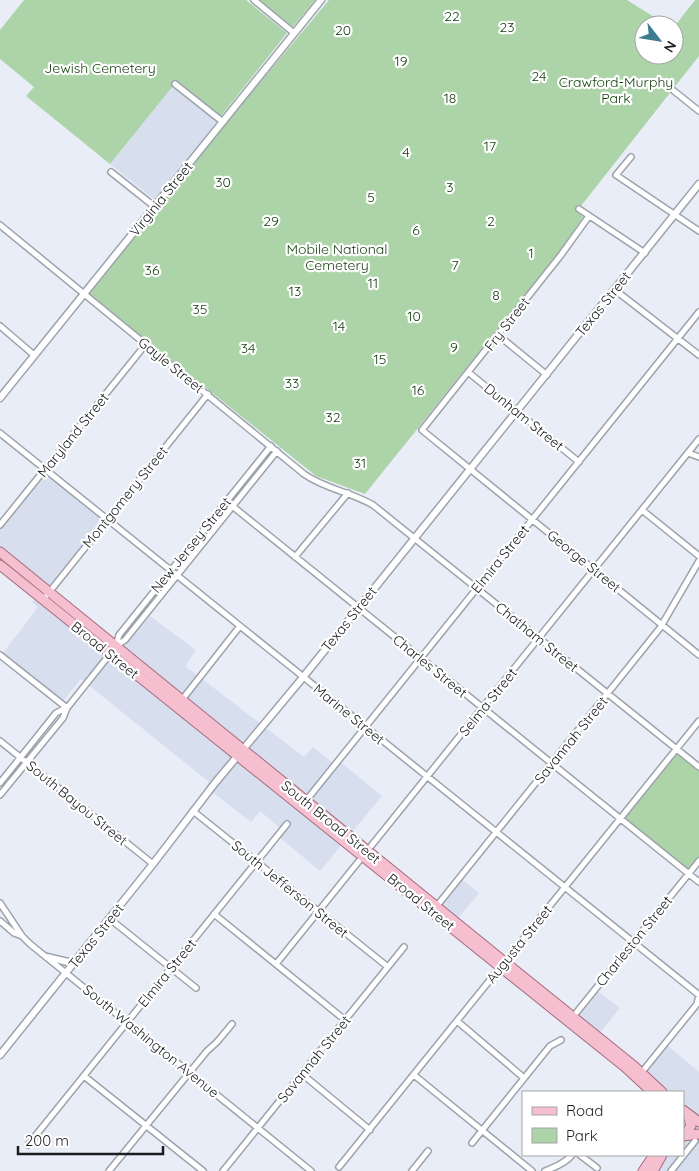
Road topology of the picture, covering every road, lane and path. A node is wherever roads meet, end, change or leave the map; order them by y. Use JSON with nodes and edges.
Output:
{"nodes":[{"id":1,"x":254,"y":0,"type":"edge"},
{"id":2,"x":321,"y":0,"type":"edge"},
{"id":3,"x":294,"y":33,"type":"junction"},
{"id":4,"x":175,"y":84,"type":"dead end"},
{"id":5,"x":674,"y":91,"type":"dead end"},
{"id":6,"x":699,"y":111,"type":"edge"},
{"id":7,"x":223,"y":122,"type":"junction"},
{"id":8,"x":631,"y":156,"type":"dead end"},
{"id":9,"x":111,"y":172,"type":"dead end"},
{"id":10,"x":699,"y":184,"type":"edge"},
{"id":11,"x":155,"y":206,"type":"junction"},
{"id":12,"x":579,"y":209,"type":"dead end"},
{"id":13,"x":675,"y":215,"type":"junction"},
{"id":14,"x":589,"y":216,"type":"junction"},
{"id":15,"x":0,"y":225,"type":"edge"},
{"id":16,"x":699,"y":231,"type":"edge"},
{"id":17,"x":645,"y":253,"type":"junction"},
{"id":18,"x":615,"y":290,"type":"junction"},
{"id":19,"x":84,"y":294,"type":"junction"},
{"id":20,"x":699,"y":312,"type":"edge"},
{"id":21,"x":0,"y":326,"type":"edge"},
{"id":22,"x":498,"y":335,"type":"junction"},
{"id":23,"x":678,"y":338,"type":"junction"},
{"id":24,"x":146,"y":344,"type":"junction"},
{"id":25,"x":34,"y":355,"type":"junction"},
{"id":26,"x":699,"y":355,"type":"edge"},
{"id":27,"x":468,"y":372,"type":"junction"},
{"id":28,"x":547,"y":375,"type":"junction"},
{"id":29,"x":208,"y":394,"type":"junction"},
{"id":30,"x":0,"y":398,"type":"edge"},
{"id":31,"x":517,"y":412,"type":"junction"},
{"id":32,"x":422,"y":430,"type":"joint"},
{"id":33,"x":0,"y":433,"type":"edge"},
{"id":34,"x":699,"y":439,"type":"edge"},
{"id":35,"x":271,"y":446,"type":"junction"},
{"id":36,"x":277,"y":451,"type":"junction"},
{"id":37,"x":688,"y":453,"type":"junction"},
{"id":38,"x":699,"y":457,"type":"edge"},
{"id":39,"x":579,"y":462,"type":"junction"},
{"id":40,"x":470,"y":469,"type":"junction"},
{"id":41,"x":46,"y":470,"type":"junction"},
{"id":42,"x":348,"y":493,"type":"junction"},
{"id":43,"x":226,"y":501,"type":"junction"},
{"id":44,"x":233,"y":506,"type":"junction"},
{"id":45,"x":642,"y":510,"type":"junction"},
{"id":46,"x":107,"y":520,"type":"junction"},
{"id":47,"x":532,"y":520,"type":"junction"},
{"id":48,"x":0,"y":525,"type":"edge"},
{"id":49,"x":414,"y":538,"type":"junction"},
{"id":50,"x":0,"y":552,"type":"edge"},
{"id":51,"x":699,"y":556,"type":"edge"},
{"id":52,"x":295,"y":557,"type":"junction"},
{"id":53,"x":699,"y":561,"type":"edge"},
{"id":54,"x":0,"y":565,"type":"edge"},
{"id":55,"x":594,"y":569,"type":"junction"},
{"id":56,"x":170,"y":571,"type":"junction"},
{"id":57,"x":177,"y":576,"type":"junction"},
{"id":58,"x":476,"y":588,"type":"junction"},
{"id":59,"x":49,"y":592,"type":"junction"},
{"id":60,"x":43,"y":600,"type":"junction"},
{"id":61,"x":358,"y":608,"type":"junction"},
{"id":62,"x":662,"y":624,"type":"junction"},
{"id":63,"x":240,"y":626,"type":"junction"},
{"id":64,"x":539,"y":639,"type":"junction"},
{"id":65,"x":116,"y":646,"type":"junction"},
{"id":66,"x":110,"y":654,"type":"junction"},
{"id":67,"x":0,"y":655,"type":"edge"},
{"id":68,"x":699,"y":655,"type":"edge"},
{"id":69,"x":420,"y":658,"type":"junction"},
{"id":70,"x":303,"y":677,"type":"junction"},
{"id":71,"x":152,"y":681,"type":"junction"},
{"id":72,"x":608,"y":694,"type":"junction"},
{"id":73,"x":182,"y":699,"type":"junction"},
{"id":74,"x":176,"y":707,"type":"junction"},
{"id":75,"x":67,"y":708,"type":"junction"},
{"id":76,"x":483,"y":708,"type":"junction"},
{"id":77,"x":699,"y":721,"type":"edge"},
{"id":78,"x":365,"y":727,"type":"junction"},
{"id":79,"x":0,"y":741,"type":"edge"},
{"id":80,"x":676,"y":749,"type":"junction"},
{"id":81,"x":241,"y":753,"type":"junction"},
{"id":82,"x":20,"y":757,"type":"junction"},
{"id":83,"x":27,"y":762,"type":"junction"},
{"id":84,"x":552,"y":764,"type":"junction"},
{"id":85,"x":699,"y":767,"type":"edge"},
{"id":86,"x":427,"y":777,"type":"junction"},
{"id":87,"x":0,"y":783,"type":"edge"},
{"id":88,"x":0,"y":796,"type":"edge"},
{"id":89,"x":303,"y":803,"type":"junction"},
{"id":90,"x":193,"y":811,"type":"junction"},
{"id":91,"x":620,"y":818,"type":"junction"},
{"id":92,"x":287,"y":824,"type":"dead end"},
{"id":93,"x":496,"y":833,"type":"junction"},
{"id":94,"x":366,"y":854,"type":"junction"},
{"id":95,"x":699,"y":861,"type":"edge"},
{"id":96,"x":256,"y":862,"type":"junction"},
{"id":97,"x":153,"y":864,"type":"junction"},
{"id":98,"x":688,"y":873,"type":"junction"},
{"id":99,"x":699,"y":882,"type":"edge"},
{"id":100,"x":564,"y":888,"type":"junction"},
{"id":101,"x":0,"y":903,"type":"edge"},
{"id":102,"x":435,"y":909,"type":"junction"},
{"id":103,"x":318,"y":912,"type":"junction"},
{"id":104,"x":214,"y":914,"type":"junction"},
{"id":105,"x":8,"y":915,"type":"junction"},
{"id":106,"x":110,"y":919,"type":"junction"},
{"id":107,"x":1,"y":923,"type":"edge"},
{"id":108,"x":22,"y":936,"type":"junction"},
{"id":109,"x":632,"y":942,"type":"junction"},
{"id":110,"x":404,"y":947,"type":"dead end"},
{"id":111,"x":47,"y":957,"type":"junction"},
{"id":112,"x":78,"y":959,"type":"junction"},
{"id":113,"x":276,"y":964,"type":"junction"},
{"id":114,"x":502,"y":965,"type":"junction"},
{"id":115,"x":388,"y":967,"type":"junction"},
{"id":116,"x":171,"y":968,"type":"junction"},
{"id":117,"x":66,"y":973,"type":"junction"},
{"id":118,"x":196,"y":988,"type":"dead end"},
{"id":119,"x":699,"y":995,"type":"edge"},
{"id":120,"x":571,"y":1019,"type":"junction"},
{"id":121,"x":346,"y":1020,"type":"junction"},
{"id":122,"x":457,"y":1021,"type":"junction"},
{"id":123,"x":126,"y":1023,"type":"junction"},
{"id":124,"x":232,"y":1024,"type":"dead end"},
{"id":125,"x":561,"y":1040,"type":"dead end"},
{"id":126,"x":0,"y":1055,"type":"edge"},
{"id":127,"x":189,"y":1072,"type":"junction"},
{"id":128,"x":642,"y":1072,"type":"junction"},
{"id":129,"x":302,"y":1074,"type":"junction"},
{"id":130,"x":414,"y":1075,"type":"junction"},
{"id":131,"x":84,"y":1076,"type":"junction"},
{"id":132,"x":524,"y":1078,"type":"junction"},
{"id":133,"x":651,"y":1091,"type":"edge"},
{"id":134,"x":661,"y":1091,"type":"edge"},
{"id":135,"x":684,"y":1111,"type":"edge"},
{"id":136,"x":699,"y":1122,"type":"edge"},
{"id":137,"x":146,"y":1125,"type":"junction"},
{"id":138,"x":258,"y":1128,"type":"junction"},
{"id":139,"x":370,"y":1130,"type":"junction"},
{"id":140,"x":482,"y":1130,"type":"junction"},
{"id":141,"x":684,"y":1135,"type":"edge"},
{"id":142,"x":684,"y":1136,"type":"edge"},
{"id":143,"x":697,"y":1138,"type":"edge"},
{"id":144,"x":472,"y":1143,"type":"dead end"},
{"id":145,"x":28,"y":1145,"type":"dead end"},
{"id":146,"x":428,"y":1151,"type":"dead end"},
{"id":147,"x":684,"y":1154,"type":"edge"},
{"id":148,"x":571,"y":1156,"type":"edge"},
{"id":149,"x":581,"y":1156,"type":"edge"},
{"id":150,"x":654,"y":1156,"type":"edge"},
{"id":151,"x":661,"y":1156,"type":"edge"},
{"id":152,"x":683,"y":1156,"type":"edge"},
{"id":153,"x":340,"y":1167,"type":"dead end"},
{"id":154,"x":597,"y":1168,"type":"dead end"},
{"id":155,"x":647,"y":1170,"type":"edge"},
{"id":156,"x":109,"y":1171,"type":"edge"},
{"id":157,"x":204,"y":1171,"type":"edge"},
{"id":158,"x":223,"y":1171,"type":"edge"},
{"id":159,"x":311,"y":1171,"type":"edge"},
{"id":160,"x":412,"y":1171,"type":"edge"},
{"id":161,"x":532,"y":1171,"type":"edge"},
{"id":162,"x":546,"y":1171,"type":"edge"},
{"id":163,"x":671,"y":1171,"type":"edge"}],
"edges":[{"from":1,"to":3,"type":"street"},
{"from":2,"to":3,"type":"street","name":"Virginia Street"},
{"from":3,"to":7,"type":"street","name":"Virginia Street"},
{"from":4,"to":7,"type":"street"},
{"from":5,"to":6,"type":"street"},
{"from":7,"to":11,"type":"street","name":"Virginia Street"},
{"from":8,"to":13,"type":"street"},
{"from":9,"to":11,"type":"street"},
{"from":10,"to":13,"type":"street","name":"Texas Street"},
{"from":11,"to":19,"type":"street","name":"Virginia Street"},
{"from":12,"to":14,"type":"street"},
{"from":13,"to":16,"type":"street"},
{"from":13,"to":17,"type":"street","name":"Texas Street"},
{"from":14,"to":17,"type":"street"},
{"from":14,"to":22,"type":"street","name":"Fry Street"},
{"from":15,"to":19,"type":"street","name":"Gayle Street"},
{"from":17,"to":18,"type":"street","name":"Texas Street"},
{"from":18,"to":23,"type":"street"},
{"from":18,"to":28,"type":"street","name":"Texas Street"},
{"from":19,"to":24,"type":"street","name":"Gayle Street"},
{"from":19,"to":25,"type":"street","name":"Virginia Street"},
{"from":20,"to":23,"type":"street","name":"Elmira Street"},
{"from":21,"to":25,"type":"street"},
{"from":22,"to":27,"type":"street","name":"Fry Street"},
{"from":22,"to":28,"type":"street"},
{"from":23,"to":26,"type":"street"},
{"from":23,"to":39,"type":"street","name":"Elmira Street"},
{"from":24,"to":29,"type":"street","name":"Gayle Street"},
{"from":24,"to":41,"type":"street","name":"Maryland Street"},
{"from":25,"to":30,"type":"street","name":"Virginia Street"},
{"from":27,"to":31,"type":"street","name":"Dunham Street"},
{"from":27,"to":32,"type":"street","name":"Fry Street"},
{"from":28,"to":31,"type":"street","name":"Texas Street"},
{"from":29,"to":35,"type":"street","name":"Gayle Street"},
{"from":29,"to":46,"type":"street","name":"Montgomery Street"},
{"from":31,"to":39,"type":"street","name":"Dunham Street"},
{"from":31,"to":40,"type":"street","name":"Texas Street"},
{"from":32,"to":40,"type":"street","name":"George Street"},
{"from":33,"to":41,"type":"street","name":"Marine Street"},
{"from":34,"to":37,"type":"street","name":"Selma Street"},
{"from":35,"to":36,"type":"street","name":"Gayle Street"},
{"from":35,"to":43,"type":"street","name":"New Jersey Street"},
{"from":36,"to":42,"type":"street","name":"Gayle Street"},
{"from":36,"to":44,"type":"street","name":"New Jersey Street"},
{"from":37,"to":38,"type":"street"},
{"from":37,"to":45,"type":"street","name":"Selma Street"},
{"from":39,"to":47,"type":"street","name":"Elmira Street"},
{"from":40,"to":47,"type":"street","name":"George Street"},
{"from":40,"to":49,"type":"street","name":"Texas Street"},
{"from":41,"to":46,"type":"street","name":"Marine Street"},
{"from":41,"to":48,"type":"street","name":"Maryland Street"},
{"from":42,"to":49,"type":"street","name":"Chatham Street"},
{"from":42,"to":52,"type":"street"},
{"from":43,"to":44,"type":"street","name":"Charles Street"},
{"from":43,"to":56,"type":"street","name":"New Jersey Street"},
{"from":44,"to":52,"type":"street","name":"Charles Street"},
{"from":44,"to":57,"type":"street","name":"New Jersey Street"},
{"from":45,"to":51,"type":"street"},
{"from":45,"to":55,"type":"street","name":"Selma Street"},
{"from":46,"to":56,"type":"street","name":"Marine Street"},
{"from":46,"to":59,"type":"street","name":"Montgomery Street"},
{"from":47,"to":55,"type":"street","name":"George Street"},
{"from":47,"to":58,"type":"street","name":"Elmira Street"},
{"from":49,"to":58,"type":"street","name":"Chatham Street"},
{"from":49,"to":61,"type":"street","name":"Texas Street"},
{"from":50,"to":59,"type":"main road"},
{"from":52,"to":61,"type":"street","name":"Charles Street"},
{"from":53,"to":62,"type":"street","name":"Savannah Street"},
{"from":54,"to":60,"type":"main road","name":"Broad Street"},
{"from":55,"to":62,"type":"street","name":"George Street"},
{"from":55,"to":64,"type":"street","name":"Selma Street"},
{"from":56,"to":57,"type":"street","name":"Marine Street"},
{"from":56,"to":65,"type":"street","name":"New Jersey Street"},
{"from":57,"to":63,"type":"street","name":"Marine Street"},
{"from":57,"to":65,"type":"street","name":"New Jersey Street"},
{"from":58,"to":64,"type":"street","name":"Chatham Street"},
{"from":58,"to":69,"type":"street","name":"Elmira Street"},
{"from":59,"to":60,"type":"street","name":"Montgomery Street"},
{"from":59,"to":65,"type":"main road"},
{"from":60,"to":66,"type":"main road","name":"Broad Street"},
{"from":61,"to":69,"type":"street","name":"Charles Street"},
{"from":61,"to":70,"type":"street","name":"Texas Street"},
{"from":62,"to":68,"type":"street","name":"George Street"},
{"from":62,"to":72,"type":"street","name":"Savannah Street"},
{"from":63,"to":70,"type":"street","name":"Marine Street"},
{"from":63,"to":73,"type":"street"},
{"from":64,"to":72,"type":"street","name":"Chatham Street"},
{"from":64,"to":76,"type":"street","name":"Selma Street"},
{"from":65,"to":66,"type":"street","name":"New Jersey Street"},
{"from":65,"to":71,"type":"main road"},
{"from":66,"to":71,"type":"main road","name":"Broad Street"},
{"from":66,"to":75,"type":"street","name":"New Jersey Street"},
{"from":67,"to":75,"type":"street"},
{"from":69,"to":76,"type":"street","name":"Charles Street"},
{"from":69,"to":78,"type":"street","name":"Elmira Street"},
{"from":70,"to":78,"type":"street","name":"Marine Street"},
{"from":70,"to":81,"type":"street","name":"Texas Street"},
{"from":71,"to":73,"type":"main road"},
{"from":71,"to":74,"type":"main road","name":"Broad Street"},
{"from":72,"to":80,"type":"street","name":"Chatham Street"},
{"from":72,"to":84,"type":"street","name":"Savannah Street"},
{"from":73,"to":74,"type":"street"},
{"from":73,"to":81,"type":"main road"},
{"from":74,"to":81,"type":"main road","name":"Broad Street"},
{"from":75,"to":82,"type":"street","name":"New Jersey Street"},
{"from":75,"to":83,"type":"street","name":"New Jersey Street"},
{"from":76,"to":84,"type":"street","name":"Charles Street"},
{"from":76,"to":86,"type":"street","name":"Selma Street"},
{"from":77,"to":80,"type":"street","name":"Augusta Street"},
{"from":78,"to":86,"type":"street","name":"Marine Street"},
{"from":78,"to":89,"type":"street","name":"Elmira Street"},
{"from":79,"to":82,"type":"street","name":"South Bayou Street"},
{"from":80,"to":85,"type":"street","name":"Chatham Street"},
{"from":80,"to":91,"type":"street","name":"Augusta Street"},
{"from":81,"to":89,"type":"main road","name":"Broad Street"},
{"from":81,"to":90,"type":"street","name":"Texas Street"},
{"from":82,"to":83,"type":"street","name":"South Bayou Street"},
{"from":82,"to":87,"type":"street","name":"New Jersey Street"},
{"from":83,"to":88,"type":"street","name":"New Jersey Street"},
{"from":83,"to":97,"type":"street","name":"South Bayou Street"},
{"from":84,"to":91,"type":"street","name":"Charles Street"},
{"from":84,"to":93,"type":"street","name":"Savannah Street"},
{"from":86,"to":93,"type":"street","name":"Marine Street"},
{"from":86,"to":94,"type":"street","name":"Selma Street"},
{"from":89,"to":94,"type":"main road","name":"Broad Street"},
{"from":90,"to":96,"type":"street","name":"South Jefferson Street"},
{"from":90,"to":97,"type":"street","name":"Texas Street"},
{"from":91,"to":98,"type":"street","name":"Charles Street"},
{"from":91,"to":100,"type":"street","name":"Augusta Street"},
{"from":92,"to":96,"type":"street","name":"Elmira Street"},
{"from":93,"to":100,"type":"street","name":"Marine Street"},
{"from":93,"to":102,"type":"street","name":"Savannah Street"},
{"from":94,"to":102,"type":"main road","name":"Broad Street"},
{"from":94,"to":103,"type":"street","name":"Selma Street"},
{"from":95,"to":98,"type":"street","name":"Charleston Street"},
{"from":96,"to":103,"type":"street","name":"South Jefferson Street"},
{"from":96,"to":104,"type":"street","name":"Elmira Street"},
{"from":97,"to":106,"type":"street","name":"Texas Street"},
{"from":98,"to":99,"type":"street","name":"Charles Street"},
{"from":98,"to":109,"type":"street","name":"Charleston Street"},
{"from":100,"to":109,"type":"street","name":"Marine Street"},
{"from":100,"to":114,"type":"street","name":"Augusta Street"},
{"from":101,"to":105,"type":"street","name":"South Washington Avenue"},
{"from":102,"to":114,"type":"main road","name":"Broad Street"},
{"from":103,"to":113,"type":"street","name":"Selma Street"},
{"from":103,"to":115,"type":"street","name":"South Jefferson Street"},
{"from":104,"to":113,"type":"street"},
{"from":104,"to":116,"type":"street","name":"Elmira Street"},
{"from":105,"to":107,"type":"street"},
{"from":105,"to":108,"type":"street","name":"South Washington Avenue"},
{"from":106,"to":112,"type":"street","name":"Texas Street"},
{"from":106,"to":116,"type":"street"},
{"from":107,"to":108,"type":"street"},
{"from":108,"to":111,"type":"street","name":"South Washington Avenue"},
{"from":109,"to":119,"type":"street","name":"Marine Street"},
{"from":109,"to":120,"type":"street","name":"Charleston Street"},
{"from":110,"to":115,"type":"street","name":"Savannah Street"},
{"from":111,"to":112,"type":"street"},
{"from":111,"to":117,"type":"street","name":"South Washington Avenue"},
{"from":112,"to":117,"type":"street","name":"Texas Street"},
{"from":113,"to":121,"type":"street"},
{"from":114,"to":120,"type":"main road","name":"Broad Street"},
{"from":114,"to":122,"type":"street","name":"Augusta Street"},
{"from":115,"to":121,"type":"street","name":"Savannah Street"},
{"from":116,"to":118,"type":"street"},
{"from":116,"to":123,"type":"street","name":"Elmira Street"},
{"from":117,"to":123,"type":"street","name":"South Washington Avenue"},
{"from":117,"to":126,"type":"street","name":"Texas Street"},
{"from":119,"to":128,"type":"street"},
{"from":120,"to":128,"type":"main road"},
{"from":120,"to":133,"type":"main road","name":"Broad Street"},
{"from":121,"to":129,"type":"street","name":"Savannah Street"},
{"from":122,"to":130,"type":"street","name":"Augusta Street"},
{"from":122,"to":132,"type":"street"},
{"from":123,"to":127,"type":"street","name":"South Washington Avenue"},
{"from":123,"to":131,"type":"street","name":"Elmira Street"},
{"from":124,"to":127,"type":"street"},
{"from":125,"to":132,"type":"street"},
{"from":127,"to":137,"type":"street"},
{"from":127,"to":138,"type":"street","name":"South Washington Avenue"},
{"from":128,"to":134,"type":"main road"},
{"from":129,"to":138,"type":"street","name":"Savannah Street"},
{"from":129,"to":139,"type":"street"},
{"from":130,"to":139,"type":"street","name":"Augusta Street"},
{"from":130,"to":140,"type":"street"},
{"from":131,"to":137,"type":"street"},
{"from":131,"to":145,"type":"street","name":"Elmira Street"},
{"from":132,"to":140,"type":"street"},
{"from":135,"to":136,"type":"main road"},
{"from":135,"to":141,"type":"main road"},
{"from":137,"to":156,"type":"street"},
{"from":137,"to":157,"type":"street"},
{"from":138,"to":158,"type":"street","name":"Savannah Street"},
{"from":138,"to":159,"type":"street","name":"South Washington Avenue"},
{"from":139,"to":153,"type":"street","name":"Augusta Street"},
{"from":140,"to":144,"type":"street"},
{"from":140,"to":161,"type":"street"},
{"from":142,"to":143,"type":"main road"},
{"from":143,"to":147,"type":"street"},
{"from":146,"to":160,"type":"street"},
{"from":148,"to":162,"type":"street"},
{"from":149,"to":154,"type":"street"},
{"from":150,"to":155,"type":"main road"},
{"from":151,"to":155,"type":"main road"},
{"from":152,"to":163,"type":"street"}]}
